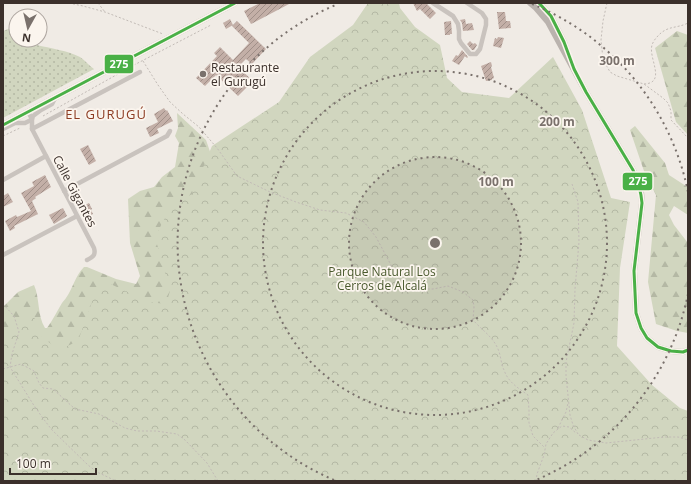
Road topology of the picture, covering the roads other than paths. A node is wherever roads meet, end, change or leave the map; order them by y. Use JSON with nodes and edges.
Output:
{"nodes":[{"id":1,"x":235,"y":3,"type":"edge"},
{"id":2,"x":433,"y":3,"type":"edge"},
{"id":3,"x":467,"y":3,"type":"edge"},
{"id":4,"x":530,"y":3,"type":"edge"},
{"id":5,"x":539,"y":3,"type":"edge"},
{"id":6,"x":574,"y":69,"type":"junction"},
{"id":7,"x":140,"y":72,"type":"dead end"},
{"id":8,"x":55,"y":98,"type":"junction"},
{"id":9,"x":28,"y":112,"type":"junction"},
{"id":10,"x":19,"y":120,"type":"junction"},
{"id":11,"x":32,"y":120,"type":"junction"},
{"id":12,"x":3,"y":122,"type":"edge"},
{"id":13,"x":3,"y":125,"type":"edge"},
{"id":14,"x":3,"y":129,"type":"edge"},
{"id":15,"x":32,"y":129,"type":"junction"},
{"id":16,"x":170,"y":131,"type":"dead end"},
{"id":17,"x":46,"y":156,"type":"junction"},
{"id":18,"x":3,"y":180,"type":"edge"},
{"id":19,"x":64,"y":191,"type":"junction"},
{"id":20,"x":77,"y":216,"type":"junction"},
{"id":21,"x":3,"y":255,"type":"edge"},
{"id":22,"x":87,"y":260,"type":"dead end"},
{"id":23,"x":688,"y":350,"type":"edge"}],
"edges":[{"from":1,"to":8,"type":"main road"},
{"from":2,"to":3,"type":"street"},
{"from":4,"to":6,"type":"main road"},
{"from":5,"to":6,"type":"main road"},
{"from":6,"to":23,"type":"main road"},
{"from":7,"to":15,"type":"street"},
{"from":8,"to":9,"type":"main road"},
{"from":8,"to":11,"type":"street"},
{"from":8,"to":12,"type":"main road"},
{"from":9,"to":10,"type":"main road"},
{"from":9,"to":11,"type":"street","name":"Calle Gigantes"},
{"from":10,"to":11,"type":"street"},
{"from":10,"to":13,"type":"main road"},
{"from":10,"to":14,"type":"street"},
{"from":10,"to":15,"type":"street","name":"Calle Gigantes"},
{"from":11,"to":15,"type":"street","name":"Calle Gigantes"},
{"from":15,"to":17,"type":"street","name":"Calle Gigantes"},
{"from":16,"to":19,"type":"street"},
{"from":17,"to":18,"type":"street"},
{"from":17,"to":19,"type":"street","name":"Calle Gigantes"},
{"from":19,"to":20,"type":"street","name":"Calle Gigantes"},
{"from":20,"to":21,"type":"street"},
{"from":20,"to":22,"type":"street","name":"Calle Gigantes"}]}
